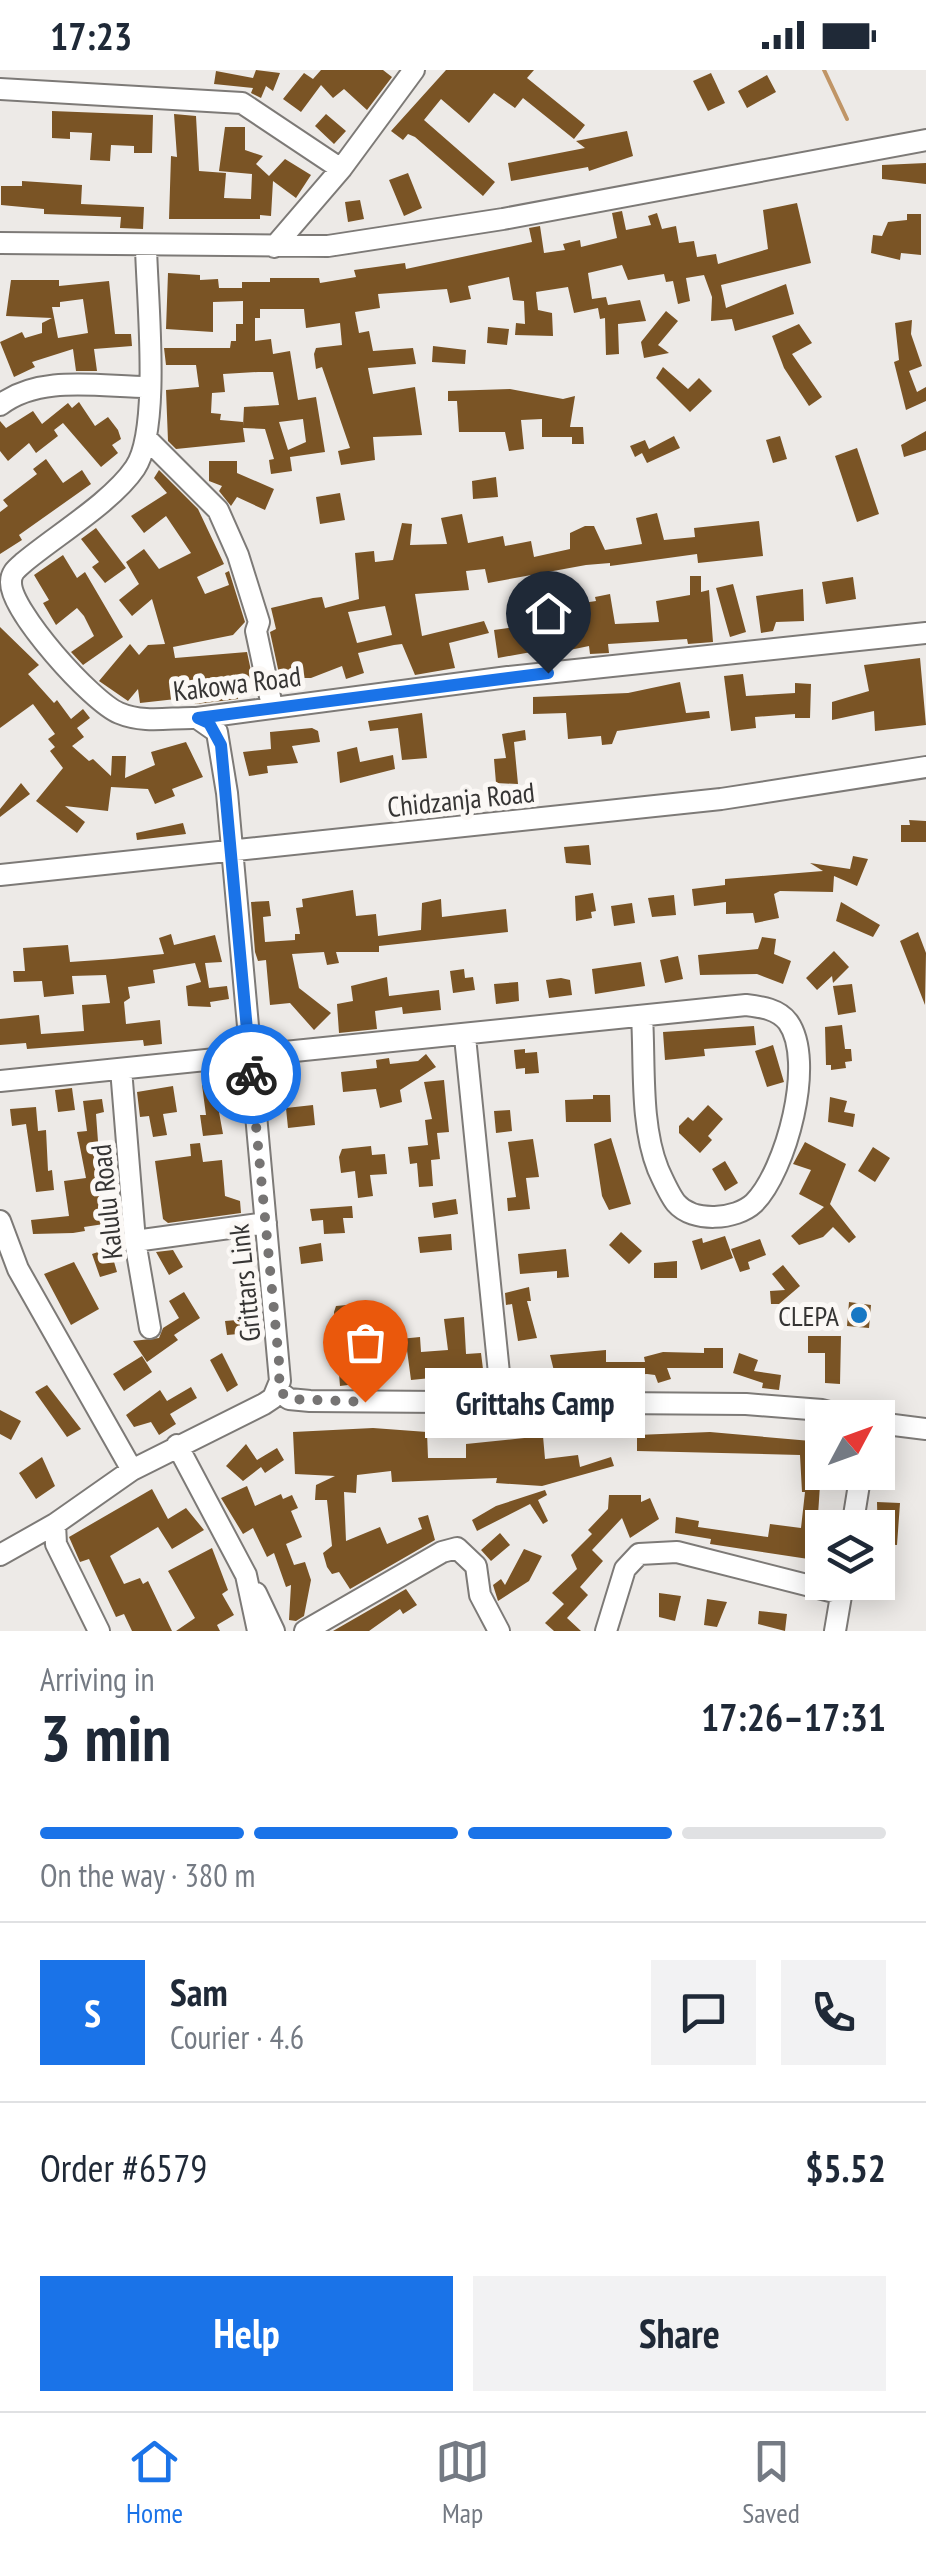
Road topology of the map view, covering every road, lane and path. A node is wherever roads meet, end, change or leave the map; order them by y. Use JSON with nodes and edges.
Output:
{"nodes":[{"id":1,"x":414,"y":70,"type":"edge"},
{"id":2,"x":0,"y":89,"type":"edge"},
{"id":3,"x":926,"y":140,"type":"edge"},
{"id":4,"x":341,"y":169,"type":"junction"},
{"id":5,"x":0,"y":243,"type":"edge"},
{"id":6,"x":146,"y":247,"type":"junction"},
{"id":7,"x":274,"y":247,"type":"junction"},
{"id":8,"x":149,"y":388,"type":"junction"},
{"id":9,"x":0,"y":405,"type":"edge"},
{"id":10,"x":146,"y":438,"type":"junction"},
{"id":11,"x":6,"y":577,"type":"edge"},
{"id":12,"x":926,"y":633,"type":"edge"},
{"id":13,"x":272,"y":706,"type":"junction"},
{"id":14,"x":198,"y":718,"type":"junction"},
{"id":15,"x":926,"y":767,"type":"edge"},
{"id":16,"x":229,"y":852,"type":"junction"},
{"id":17,"x":0,"y":875,"type":"edge"},
{"id":18,"x":642,"y":1016,"type":"junction"},
{"id":19,"x":465,"y":1036,"type":"junction"},
{"id":20,"x":249,"y":1055,"type":"junction"},
{"id":21,"x":121,"y":1068,"type":"junction"},
{"id":22,"x":0,"y":1081,"type":"edge"},
{"id":23,"x":0,"y":1221,"type":"edge"},
{"id":24,"x":266,"y":1223,"type":"junction"},
{"id":25,"x":136,"y":1241,"type":"junction"},
{"id":26,"x":4,"y":1246,"type":"edge"},
{"id":27,"x":150,"y":1328,"type":"dead end"},
{"id":28,"x":278,"y":1390,"type":"junction"},
{"id":29,"x":502,"y":1403,"type":"junction"},
{"id":30,"x":805,"y":1409,"type":"edge"},
{"id":31,"x":895,"y":1425,"type":"edge"},
{"id":32,"x":926,"y":1429,"type":"edge"},
{"id":33,"x":177,"y":1445,"type":"junction"},
{"id":34,"x":132,"y":1470,"type":"junction"},
{"id":35,"x":55,"y":1524,"type":"junction"},
{"id":36,"x":0,"y":1555,"type":"edge"},
{"id":37,"x":248,"y":1579,"type":"junction"},
{"id":38,"x":805,"y":1580,"type":"edge"},
{"id":39,"x":841,"y":1600,"type":"edge"},
{"id":40,"x":99,"y":1631,"type":"edge"},
{"id":41,"x":258,"y":1631,"type":"edge"},
{"id":42,"x":274,"y":1631,"type":"edge"},
{"id":43,"x":306,"y":1631,"type":"edge"},
{"id":44,"x":499,"y":1631,"type":"edge"},
{"id":45,"x":606,"y":1631,"type":"edge"},
{"id":46,"x":835,"y":1631,"type":"edge"}],
"edges":[{"from":1,"to":4,"type":"street"},
{"from":2,"to":4,"type":"street"},
{"from":3,"to":7,"type":"street"},
{"from":4,"to":7,"type":"street"},
{"from":5,"to":6,"type":"street"},
{"from":6,"to":7,"type":"street"},
{"from":6,"to":8,"type":"street","name":"Kakowa Road"},
{"from":8,"to":9,"type":"street"},
{"from":8,"to":10,"type":"street","name":"Kakowa Road"},
{"from":10,"to":11,"type":"street","name":"Kakowa Road"},
{"from":10,"to":13,"type":"street"},
{"from":11,"to":14,"type":"street","name":"Kakowa Road"},
{"from":12,"to":13,"type":"street","name":"Kakowa Road"},
{"from":13,"to":14,"type":"street","name":"Kakowa Road"},
{"from":14,"to":16,"type":"street","name":"Grittars Link"},
{"from":15,"to":16,"type":"street","name":"Chidzanja Road"},
{"from":16,"to":17,"type":"street","name":"Chidzanja Road"},
{"from":16,"to":20,"type":"street","name":"Grittars Link"},
{"from":18,"to":18,"type":"street"},
{"from":18,"to":19,"type":"street"},
{"from":19,"to":20,"type":"street"},
{"from":19,"to":29,"type":"street"},
{"from":20,"to":21,"type":"street"},
{"from":20,"to":24,"type":"street","name":"Grittars Link"},
{"from":21,"to":22,"type":"street"},
{"from":21,"to":25,"type":"street","name":"Kalulu Road"},
{"from":23,"to":26,"type":"street"},
{"from":24,"to":25,"type":"street"},
{"from":24,"to":28,"type":"street","name":"Grittars Link"},
{"from":25,"to":27,"type":"street","name":"Kalulu Road"},
{"from":26,"to":34,"type":"street"},
{"from":28,"to":29,"type":"street"},
{"from":28,"to":33,"type":"street"},
{"from":29,"to":30,"type":"street"},
{"from":31,"to":32,"type":"street"},
{"from":33,"to":34,"type":"street"},
{"from":33,"to":37,"type":"street"},
{"from":34,"to":35,"type":"street"},
{"from":35,"to":36,"type":"street"},
{"from":35,"to":40,"type":"street"},
{"from":37,"to":41,"type":"street"},
{"from":37,"to":42,"type":"street"},
{"from":38,"to":45,"type":"street"},
{"from":39,"to":46,"type":"street"},
{"from":43,"to":44,"type":"street"}]}
